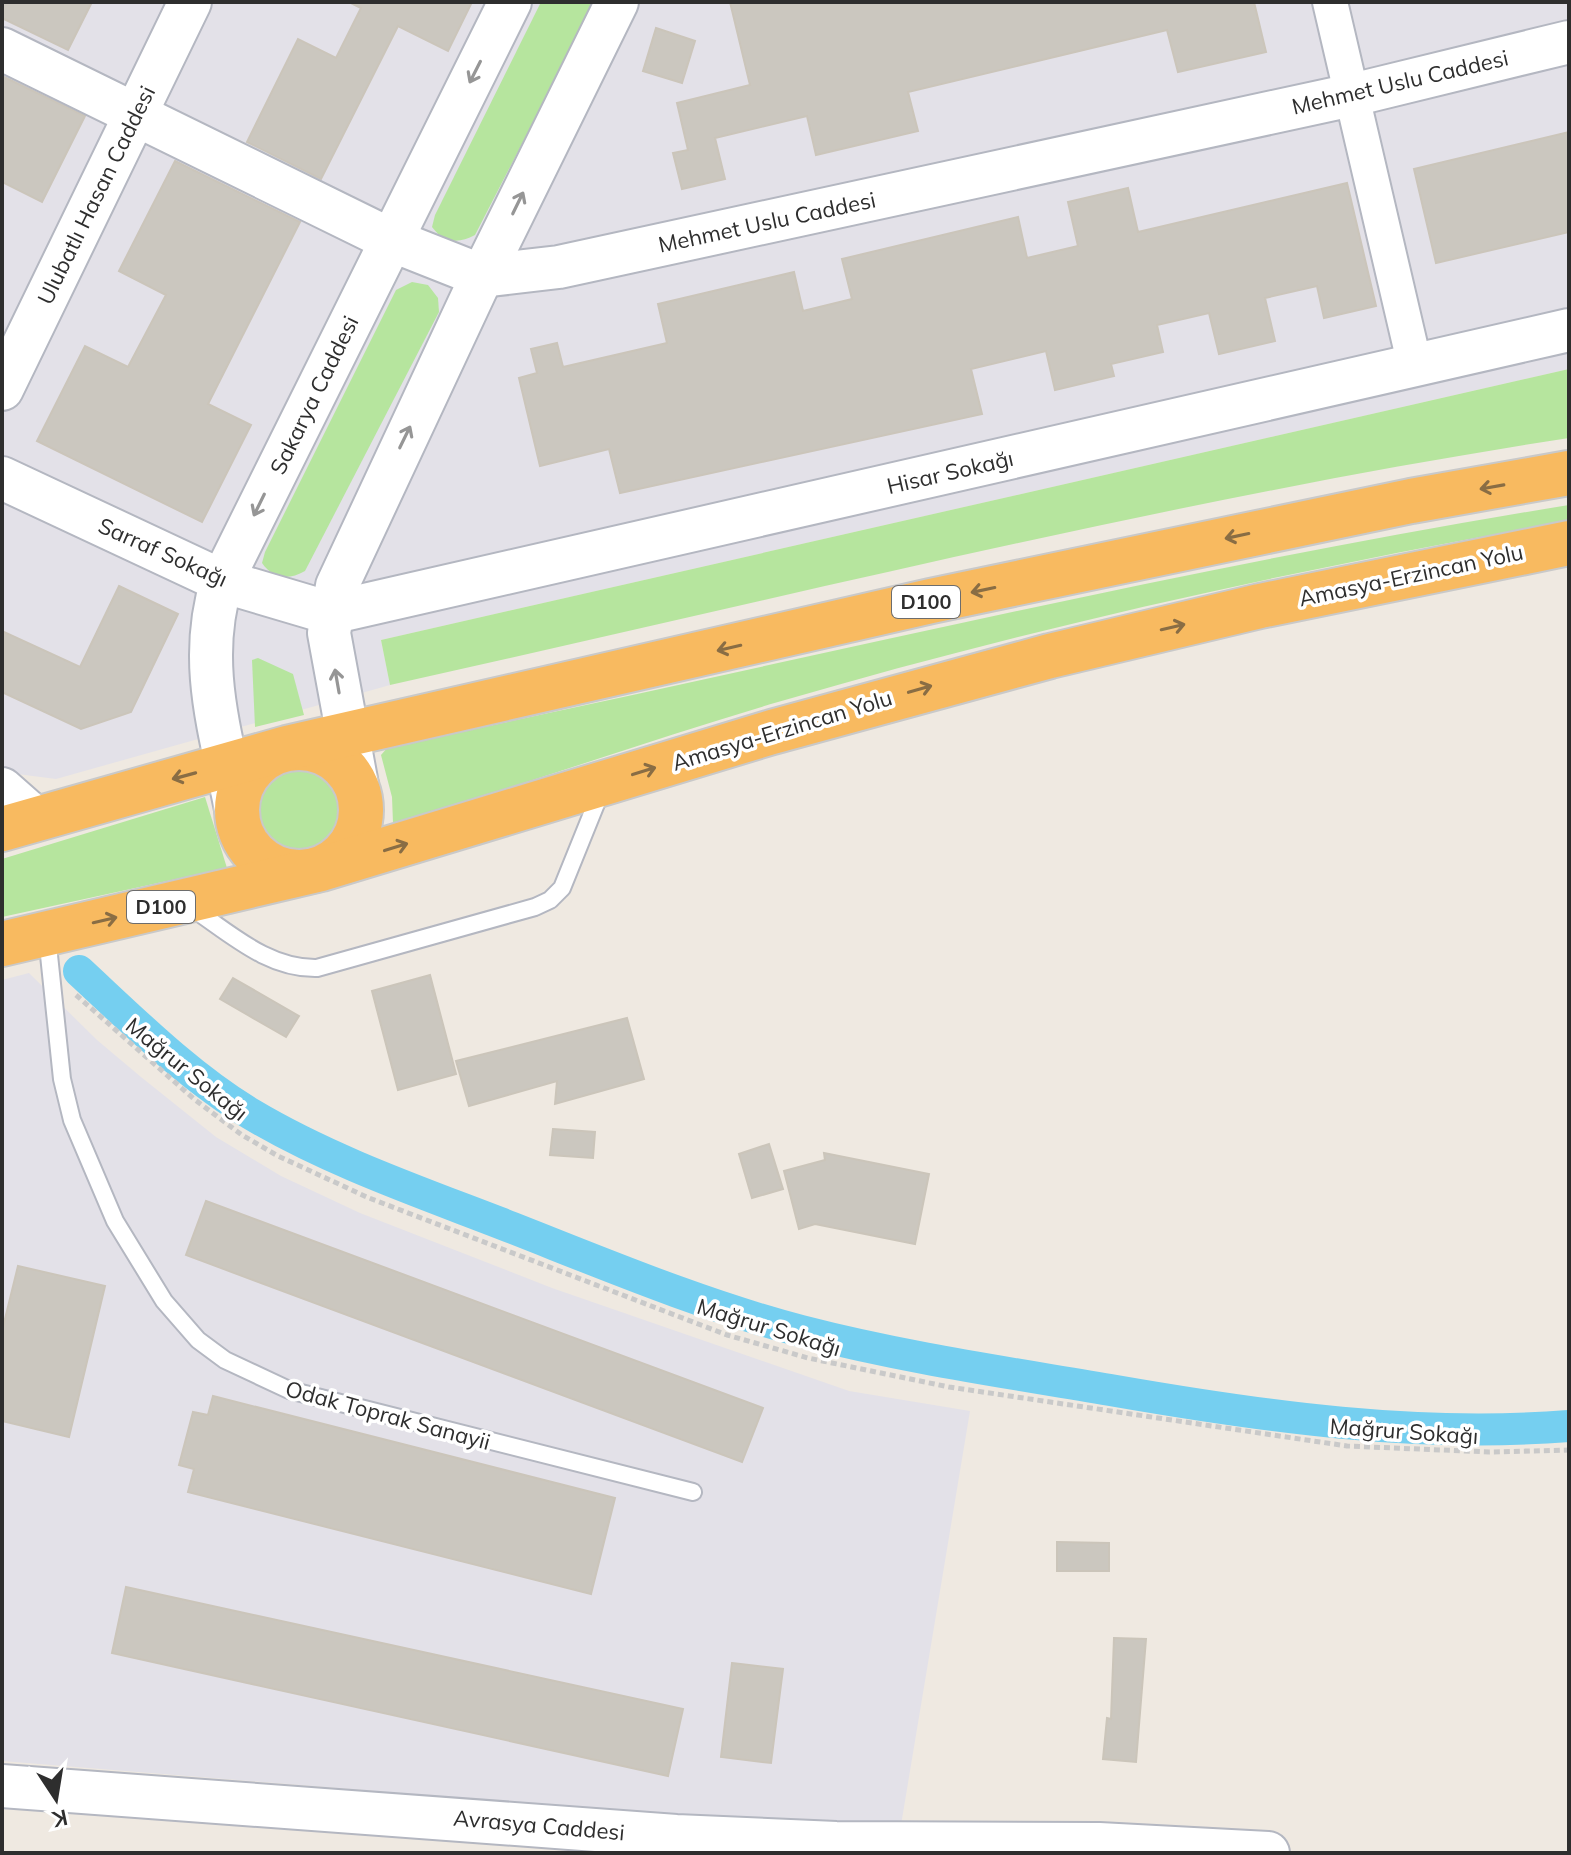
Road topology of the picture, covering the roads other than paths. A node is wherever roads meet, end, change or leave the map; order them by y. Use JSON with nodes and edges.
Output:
{"nodes":[{"id":1,"x":190,"y":2,"type":"edge"},
{"id":2,"x":510,"y":2,"type":"edge"},
{"id":3,"x":617,"y":2,"type":"edge"},
{"id":4,"x":1330,"y":2,"type":"edge"},
{"id":5,"x":1569,"y":42,"type":"edge"},
{"id":6,"x":2,"y":49,"type":"edge"},
{"id":7,"x":1352,"y":95,"type":"junction"},
{"id":8,"x":135,"y":113,"type":"junction"},
{"id":9,"x":391,"y":240,"type":"junction"},
{"id":10,"x":482,"y":276,"type":"junction"},
{"id":11,"x":1569,"y":330,"type":"edge"},
{"id":12,"x":1415,"y":366,"type":"junction"},
{"id":13,"x":2,"y":389,"type":"edge"},
{"id":14,"x":1569,"y":473,"type":"edge"},
{"id":15,"x":2,"y":478,"type":"edge"},
{"id":16,"x":1565,"y":546,"type":"edge"},
{"id":17,"x":222,"y":581,"type":"junction"},
{"id":18,"x":330,"y":613,"type":"junction"},
{"id":19,"x":347,"y":735,"type":"junction"},
{"id":20,"x":287,"y":748,"type":"junction"},
{"id":21,"x":227,"y":765,"type":"junction"},
{"id":22,"x":604,"y":784,"type":"junction"},
{"id":23,"x":357,"y":785,"type":"junction"},
{"id":24,"x":2,"y":789,"type":"edge"},
{"id":25,"x":236,"y":809,"type":"junction"},
{"id":26,"x":19,"y":824,"type":"edge"},
{"id":27,"x":321,"y":869,"type":"junction"},
{"id":28,"x":183,"y":902,"type":"junction"},
{"id":29,"x":2,"y":944,"type":"edge"},
{"id":30,"x":49,"y":953,"type":"junction"},
{"id":31,"x":693,"y":1492,"type":"dead end"},
{"id":32,"x":2,"y":1786,"type":"edge"},
{"id":33,"x":1268,"y":1853,"type":"edge"}],
"edges":[{"from":1,"to":8,"type":"street","name":"Ulubatlı Hasan Caddesi"},
{"from":2,"to":9,"type":"street","name":"Sakarya Caddesi","one_way":true},
{"from":10,"to":3,"type":"street","one_way":true},
{"from":4,"to":7,"type":"street"},
{"from":5,"to":7,"type":"street","name":"Mehmet Uslu Caddesi"},
{"from":6,"to":8,"type":"street","name":"Mehmet Uslu Caddesi"},
{"from":7,"to":10,"type":"street","name":"Mehmet Uslu Caddesi"},
{"from":7,"to":12,"type":"street"},
{"from":8,"to":9,"type":"street","name":"Mehmet Uslu Caddesi"},
{"from":8,"to":13,"type":"street","name":"Ulubatlı Hasan Caddesi"},
{"from":9,"to":10,"type":"street","name":"Mehmet Uslu Caddesi"},
{"from":9,"to":17,"type":"street","name":"Sakarya Caddesi","one_way":true},
{"from":18,"to":10,"type":"street","one_way":true},
{"from":11,"to":12,"type":"street","name":"Hisar Sokağı"},
{"from":12,"to":18,"type":"street","name":"Hisar Sokağı"},
{"from":14,"to":19,"type":"highway","number":"D100","one_way":true},
{"from":15,"to":17,"type":"street","name":"Sarraf Sokağı"},
{"from":22,"to":16,"type":"highway","name":"Amasya-Erzincan Yolu","number":"D100","one_way":true},
{"from":17,"to":18,"type":"street","name":"Sarraf Sokağı"},
{"from":17,"to":21,"type":"street","name":"Sakarya Caddesi"},
{"from":19,"to":18,"type":"street","one_way":true},
{"from":19,"to":20,"type":"highway","number":"D100"},
{"from":19,"to":23,"type":"street"},
{"from":20,"to":21,"type":"highway","number":"D100"},
{"from":20,"to":23,"type":"highway"},
{"from":20,"to":25,"type":"highway"},
{"from":21,"to":25,"type":"street","name":"Sakarya Caddesi"},
{"from":21,"to":26,"type":"highway","number":"D100","one_way":true},
{"from":27,"to":22,"type":"highway","name":"Amasya-Erzincan Yolu","number":"D100","one_way":true},
{"from":22,"to":28,"type":"lane"},
{"from":23,"to":27,"type":"highway"},
{"from":24,"to":26,"type":"street"},
{"from":25,"to":27,"type":"highway"},
{"from":27,"to":28,"type":"highway","name":"Amasya-Erzincan Yolu","number":"D100"},
{"from":30,"to":28,"type":"highway","name":"Amasya-Erzincan Yolu","number":"D100","one_way":true},
{"from":29,"to":30,"type":"highway","name":"Amasya-Erzincan Yolu","number":"D100"},
{"from":30,"to":31,"type":"lane","name":"Odak Toprak Sanayii"},
{"from":32,"to":33,"type":"street","name":"Avrasya Caddesi"}]}
